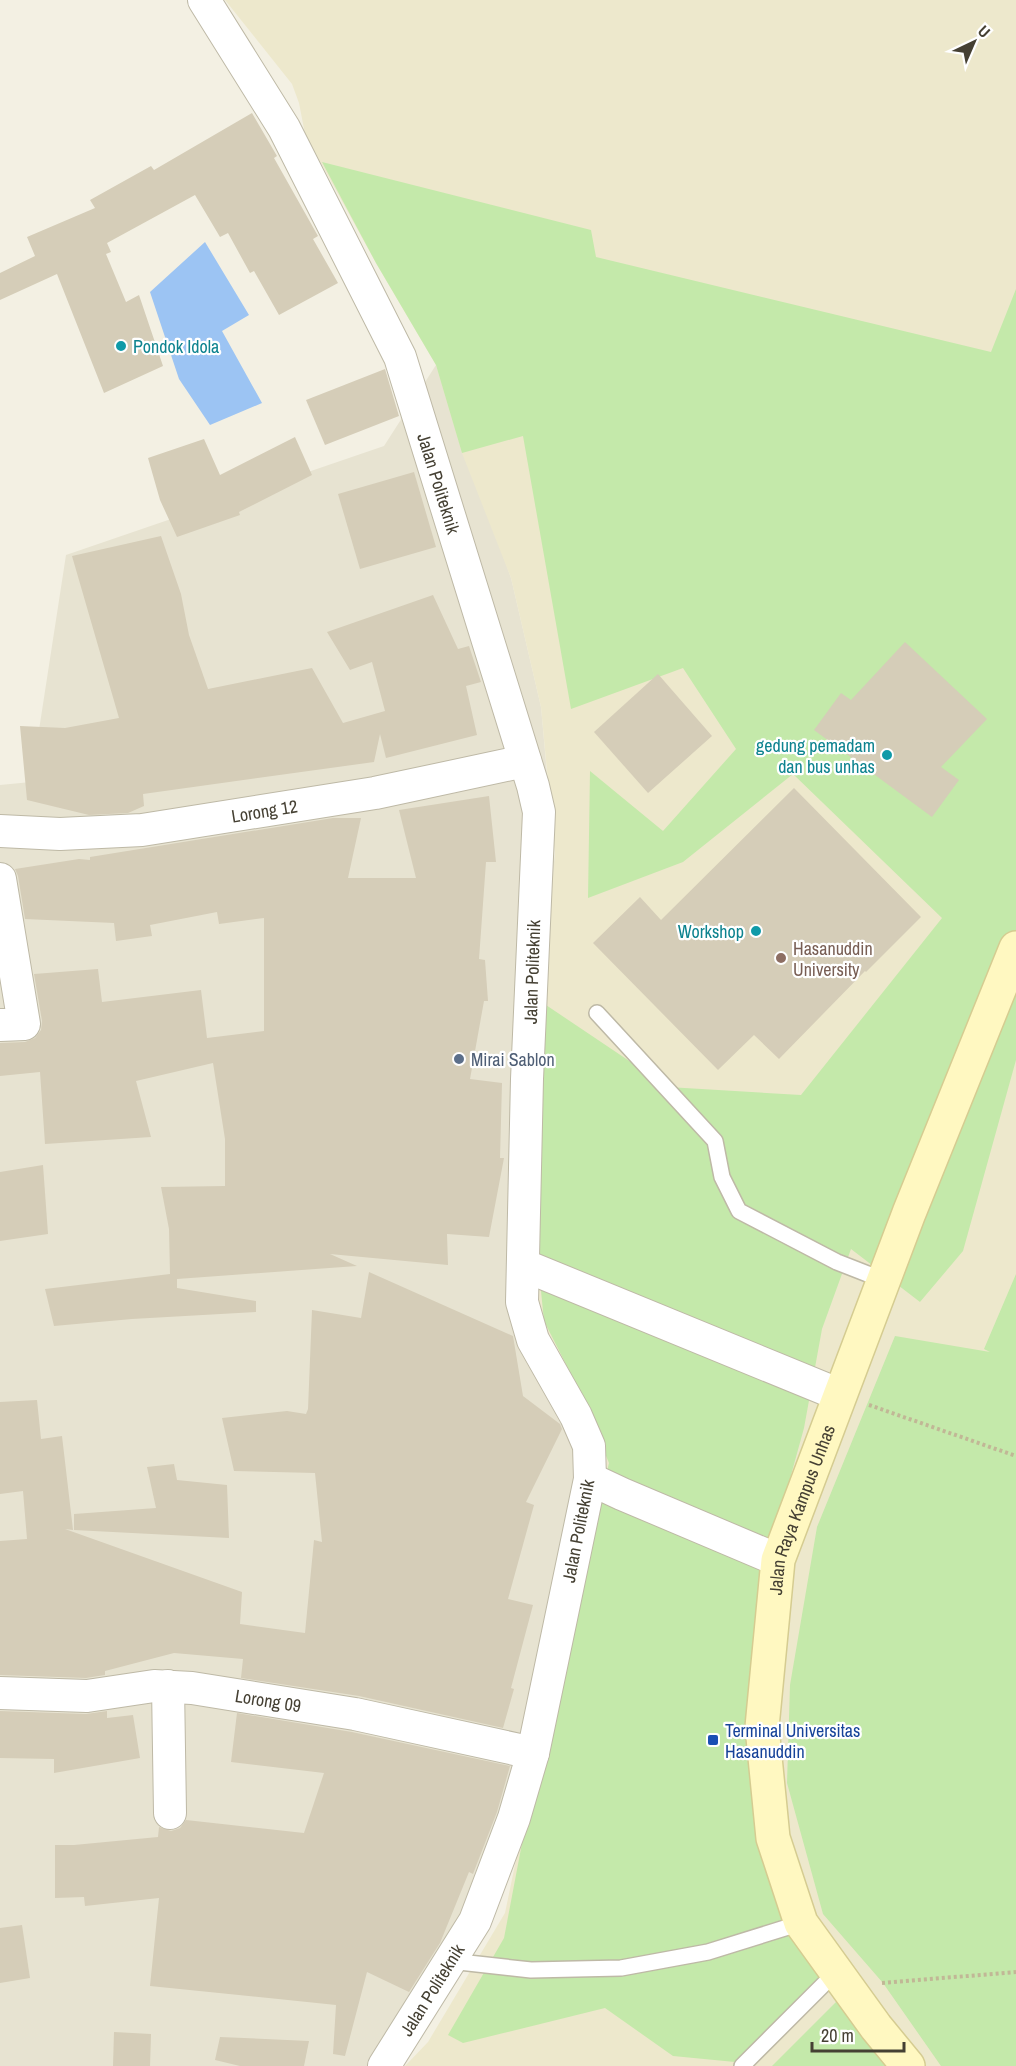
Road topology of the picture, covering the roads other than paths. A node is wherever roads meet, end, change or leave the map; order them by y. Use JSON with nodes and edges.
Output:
{"nodes":[{"id":1,"x":204,"y":0,"type":"edge"},
{"id":2,"x":525,"y":761,"type":"junction"},
{"id":3,"x":0,"y":831,"type":"edge"},
{"id":4,"x":0,"y":879,"type":"edge"},
{"id":5,"x":1016,"y":948,"type":"edge"},
{"id":6,"x":597,"y":1013,"type":"dead end"},
{"id":7,"x":12,"y":1024,"type":"edge"},
{"id":8,"x":523,"y":1265,"type":"junction"},
{"id":9,"x":883,"y":1280,"type":"junction"},
{"id":10,"x":840,"y":1395,"type":"junction"},
{"id":11,"x":590,"y":1479,"type":"junction"},
{"id":12,"x":778,"y":1560,"type":"junction"},
{"id":13,"x":168,"y":1686,"type":"junction"},
{"id":14,"x":0,"y":1693,"type":"edge"},
{"id":15,"x":533,"y":1753,"type":"junction"},
{"id":16,"x":170,"y":1813,"type":"dead end"},
{"id":17,"x":801,"y":1923,"type":"junction"},
{"id":18,"x":450,"y":1961,"type":"junction"},
{"id":19,"x":841,"y":1979,"type":"junction"},
{"id":20,"x":384,"y":2066,"type":"edge"},
{"id":21,"x":742,"y":2066,"type":"edge"},
{"id":22,"x":908,"y":2066,"type":"edge"}],
"edges":[{"from":1,"to":2,"type":"street","name":"Jalan Politeknik"},
{"from":2,"to":3,"type":"street","name":"Lorong 12"},
{"from":2,"to":8,"type":"street","name":"Jalan Politeknik"},
{"from":4,"to":7,"type":"street"},
{"from":5,"to":9,"type":"street","name":"Jalan Raya Kampus Unhas"},
{"from":6,"to":9,"type":"lane"},
{"from":8,"to":10,"type":"street"},
{"from":8,"to":11,"type":"street","name":"Jalan Politeknik"},
{"from":9,"to":10,"type":"street","name":"Jalan Raya Kampus Unhas"},
{"from":10,"to":12,"type":"street","name":"Jalan Raya Kampus Unhas"},
{"from":11,"to":12,"type":"street"},
{"from":11,"to":15,"type":"street","name":"Jalan Politeknik"},
{"from":12,"to":17,"type":"street","name":"Jalan Raya Kampus Unhas"},
{"from":13,"to":14,"type":"street","name":"Lorong 09"},
{"from":13,"to":15,"type":"street","name":"Lorong 09"},
{"from":13,"to":16,"type":"street"},
{"from":15,"to":18,"type":"street","name":"Jalan Politeknik"},
{"from":17,"to":18,"type":"lane"},
{"from":17,"to":19,"type":"street","name":"Jalan Raya Kampus Unhas"},
{"from":18,"to":20,"type":"street","name":"Jalan Politeknik"},
{"from":19,"to":21,"type":"lane"},
{"from":19,"to":22,"type":"street","name":"Jalan Raya Kampus Unhas"}]}
